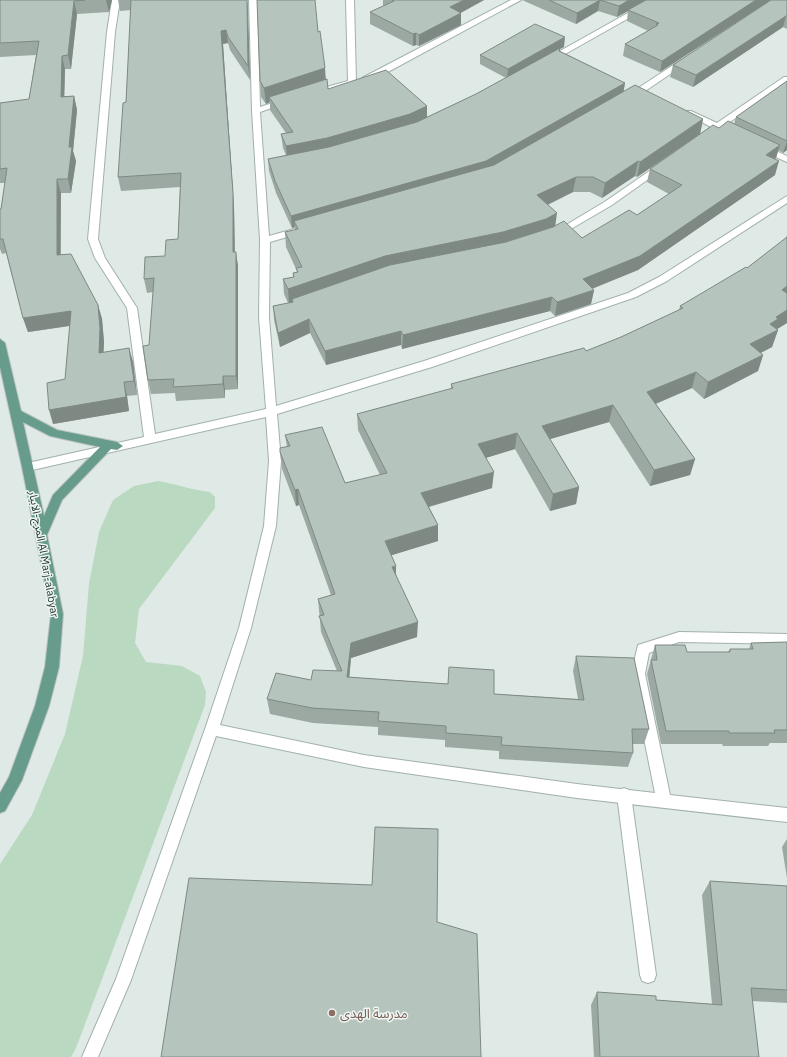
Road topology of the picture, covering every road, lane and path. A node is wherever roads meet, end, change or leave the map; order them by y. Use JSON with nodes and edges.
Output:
{"nodes":[{"id":1,"x":116,"y":0,"type":"edge"},
{"id":2,"x":253,"y":0,"type":"edge"},
{"id":3,"x":350,"y":0,"type":"edge"},
{"id":4,"x":517,"y":0,"type":"edge"},
{"id":5,"x":657,"y":0,"type":"edge"},
{"id":6,"x":693,"y":56,"type":"edge"},
{"id":7,"x":540,"y":65,"type":"edge"},
{"id":8,"x":787,"y":79,"type":"edge"},
{"id":9,"x":352,"y":82,"type":"junction"},
{"id":10,"x":619,"y":103,"type":"edge"},
{"id":11,"x":682,"y":110,"type":"edge"},
{"id":12,"x":256,"y":111,"type":"junction"},
{"id":13,"x":716,"y":127,"type":"junction"},
{"id":14,"x":731,"y":133,"type":"edge"},
{"id":15,"x":752,"y":143,"type":"edge"},
{"id":16,"x":694,"y":144,"type":"edge"},
{"id":17,"x":787,"y":159,"type":"edge"},
{"id":18,"x":670,"y":161,"type":"edge"},
{"id":19,"x":787,"y":199,"type":"edge"},
{"id":20,"x":310,"y":228,"type":"edge"},
{"id":21,"x":548,"y":238,"type":"edge"},
{"id":22,"x":265,"y":240,"type":"junction"},
{"id":23,"x":0,"y":343,"type":"edge"},
{"id":24,"x":271,"y":412,"type":"junction"},
{"id":25,"x":16,"y":413,"type":"junction"},
{"id":26,"x":150,"y":439,"type":"junction"},
{"id":27,"x":117,"y":446,"type":"junction"},
{"id":28,"x":105,"y":448,"type":"junction"},
{"id":29,"x":28,"y":467,"type":"junction"},
{"id":30,"x":41,"y":536,"type":"junction"},
{"id":31,"x":787,"y":639,"type":"edge"},
{"id":32,"x":212,"y":730,"type":"junction"},
{"id":33,"x":624,"y":795,"type":"junction"},
{"id":34,"x":664,"y":801,"type":"junction"},
{"id":35,"x":0,"y":806,"type":"edge"},
{"id":36,"x":787,"y":815,"type":"edge"},
{"id":37,"x":648,"y":975,"type":"dead end"},
{"id":38,"x":90,"y":1057,"type":"edge"}],
"edges":[{"from":1,"to":26,"type":"street"},
{"from":2,"to":12,"type":"street"},
{"from":3,"to":9,"type":"street"},
{"from":4,"to":9,"type":"street"},
{"from":5,"to":7,"type":"street"},
{"from":6,"to":10,"type":"street"},
{"from":8,"to":13,"type":"street"},
{"from":9,"to":12,"type":"street"},
{"from":11,"to":13,"type":"street"},
{"from":12,"to":22,"type":"street"},
{"from":13,"to":14,"type":"street"},
{"from":13,"to":16,"type":"street"},
{"from":15,"to":17,"type":"street"},
{"from":18,"to":21,"type":"street"},
{"from":19,"to":24,"type":"street"},
{"from":20,"to":22,"type":"street"},
{"from":22,"to":24,"type":"street"},
{"from":23,"to":25,"type":"main road","name":"المرج-الابيار Al Marj-alabyar"},
{"from":24,"to":26,"type":"street"},
{"from":24,"to":32,"type":"street"},
{"from":25,"to":27,"type":"main road"},
{"from":25,"to":29,"type":"main road","name":"المرج-الابيار Al Marj-alabyar"},
{"from":26,"to":27,"type":"street"},
{"from":27,"to":28,"type":"street"},
{"from":28,"to":29,"type":"street"},
{"from":28,"to":30,"type":"main road"},
{"from":29,"to":30,"type":"main road","name":"المرج-الابيار Al Marj-alabyar"},
{"from":30,"to":35,"type":"main road","name":"المرج-الابيار Al Marj-alabyar"},
{"from":31,"to":34,"type":"street"},
{"from":32,"to":33,"type":"street"},
{"from":32,"to":38,"type":"street"},
{"from":33,"to":34,"type":"street"},
{"from":33,"to":37,"type":"street"},
{"from":34,"to":36,"type":"street"}]}
